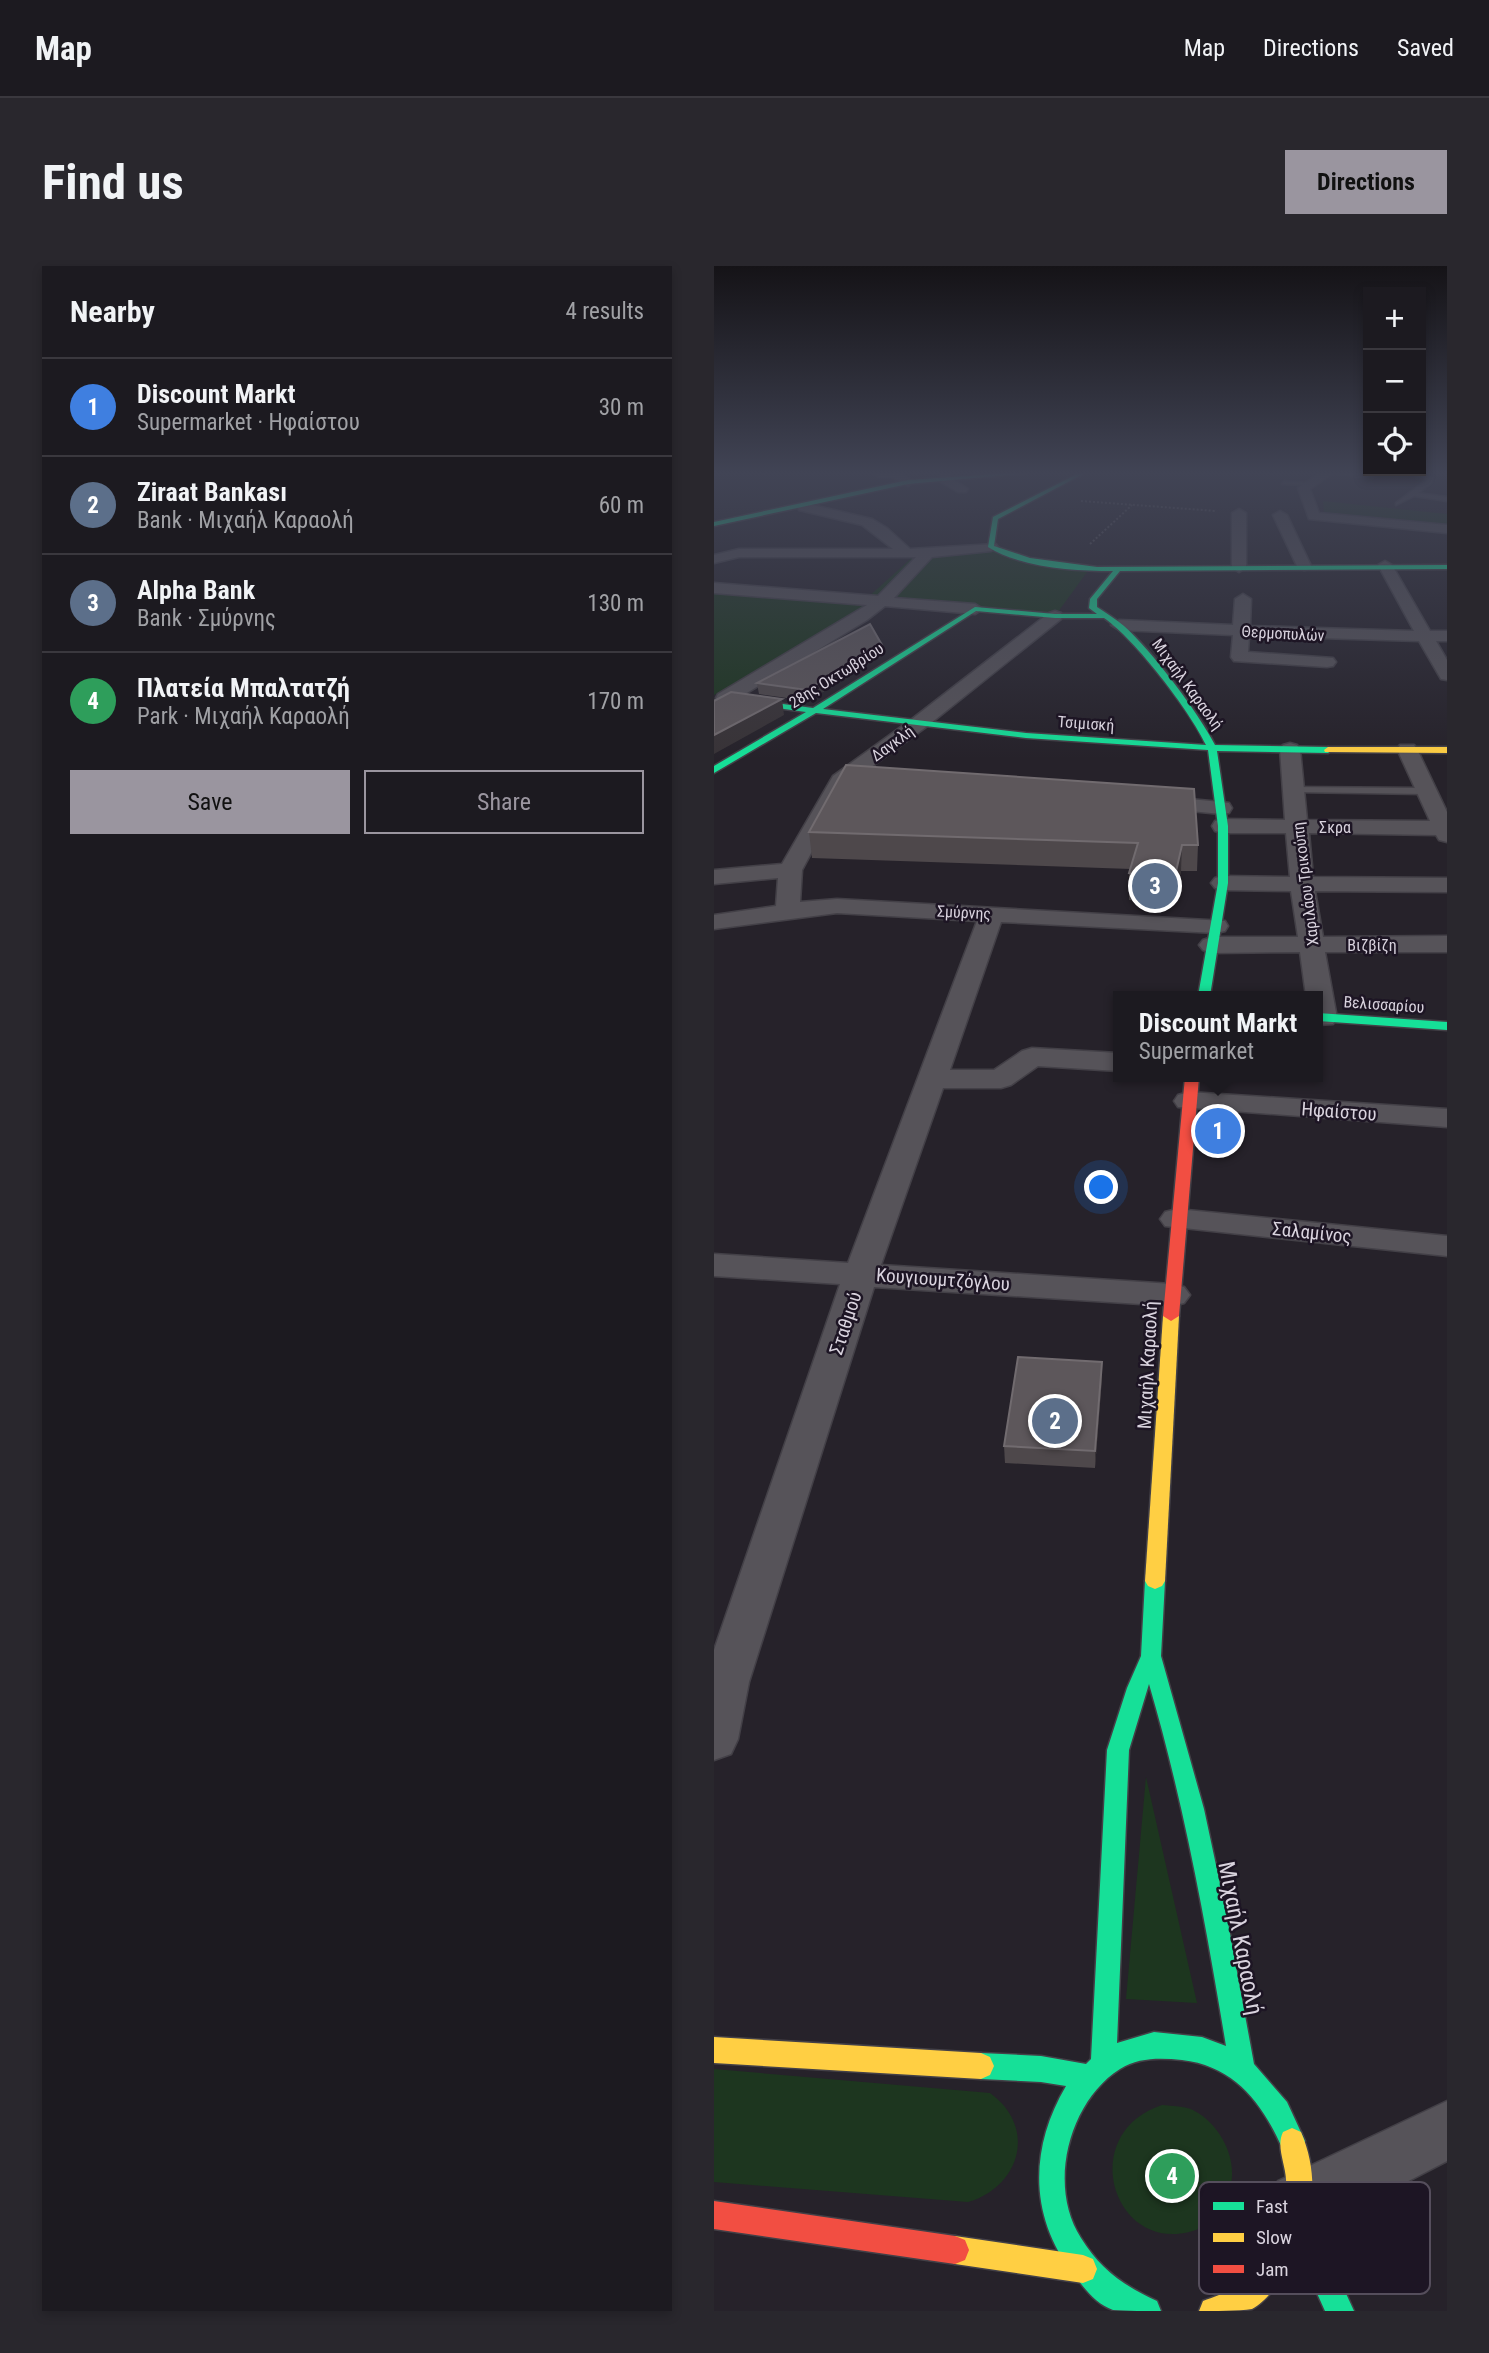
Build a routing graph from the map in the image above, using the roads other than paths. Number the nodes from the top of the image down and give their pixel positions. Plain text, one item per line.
1 (913, 568) edge
2 (1108, 568) edge
3 (1187, 568) edge
4 (1387, 568) edge
5 (1118, 569) junction
6 (714, 588) edge
7 (740, 588) junction
8 (1243, 599) dead end
9 (883, 600) junction
10 (714, 601) edge
11 (975, 609) junction
12 (1055, 616) junction
13 (1104, 616) junction
14 (1119, 625) junction
15 (1240, 631) junction
16 (1423, 636) junction
17 (1447, 636) edge
18 (1327, 662) dead end
19 (1447, 675) edge
20 (719, 701) edge
21 (814, 711) junction
22 (919, 723) junction
23 (1212, 749) junction
24 (1290, 749) junction
25 (1407, 749) junction
26 (1447, 750) edge
27 (714, 769) edge
28 (840, 780) junction
29 (867, 781) edge
30 (1294, 789) junction
31 (1424, 790) junction
32 (1128, 799) edge
33 (1222, 817) junction
34 (1298, 827) junction
35 (1446, 830) edge
36 (790, 870) junction
37 (714, 877) edge
38 (1223, 883) junction
39 (1302, 884) junction
40 (1447, 885) edge
41 (788, 910) junction
42 (992, 914) junction
43 (714, 922) edge
44 (1214, 935) junction
45 (1447, 944) edge
46 (1312, 945) junction
47 (1205, 991) edge
48 (1318, 991) edge
49 (1323, 1017) edge
50 (1447, 1026) edge
51 (1113, 1062) edge
52 (930, 1079) junction
53 (1190, 1089) edge
54 (1447, 1118) edge
55 (1177, 1219) junction
56 (1447, 1245) edge
57 (714, 1265) edge
58 (861, 1274) junction
59 (1171, 1295) junction
60 (1151, 1656) junction
61 (720, 1682) edge
62 (714, 1739) edge
63 (714, 2050) edge
64 (1104, 2062) junction
65 (1242, 2068) junction
66 (1086, 2077) junction
67 (1447, 2130) edge
68 (1298, 2182) edge
69 (1345, 2182) edge
70 (714, 2215) edge
71 (1083, 2269) junction
72 (1249, 2294) edge
73 (1333, 2294) edge
74 (1147, 2311) edge
75 (1213, 2311) edge
76 (1340, 2311) edge

1 - 9 street
2 - 5 main road
3 - 5 main road
4 - 16 street
5 - 13 main road
6 - 7 street
7 - 9 street
7 - 10 street
8 - 15 street
9 - 11 street
9 - 20 street
11 - 12 main road
11 - 21 main road, 28ης Οκτωβρίου
12 - 13 main road
12 - 22 street, Δαγκλή
13 - 14 main road, Μιχαήλ Καραολή
14 - 15 street, Θερμοπυλών
14 - 23 main road, Μιχαήλ Καραολή
15 - 16 street, Θερμοπυλών
15 - 18 street
16 - 17 street, Θερμοπυλών
16 - 19 street
20 - 21 main road, Τσιμισκή
21 - 22 main road, Τσιμισκή
21 - 27 main road, 28ης Οκτωβρίου
22 - 23 main road, Τσιμισκή
22 - 28 street, Δαγκλή
23 - 24 main road, Τσιμισκή
23 - 33 main road, Μιχαήλ Καραολή
24 - 25 main road, Τσιμισκή
24 - 30 street, Χαριλάου Τρικούπη
25 - 26 main road, Τσιμισκή
25 - 31 street
28 - 29 street
28 - 36 street, Δαγκλή
30 - 31 lane
30 - 34 street, Χαριλάου Τρικούπη
31 - 35 street
32 - 33 street, Σκρα
33 - 34 street, Σκρα
33 - 38 main road, Μιχαήλ Καραολή
34 - 35 street, Σκρα
34 - 39 street, Χαριλάου Τρικούπη
36 - 37 street
36 - 41 street, Δαγκλή
38 - 39 street
38 - 44 main road, Μιχαήλ Καραολή
39 - 40 street
39 - 46 street, Χαριλάου Τρικούπη
41 - 42 street, Σμύρνης
41 - 43 street, Σμύρνης
42 - 44 street, Σμύρνης
42 - 52 street, Σταθμού
44 - 46 street, Βιζβίζη
44 - 47 main road, Μιχαήλ Καραολή
45 - 46 street, Βιζβίζη
46 - 48 street, Χαριλάου Τρικούπη
49 - 50 main road, Βελισσαρίου
51 - 52 street
52 - 58 street, Σταθμού
53 - 54 street, Ηφαίστου
53 - 55 main road, Μιχαήλ Καραολή
55 - 56 street, Σαλαμίνος
55 - 59 main road, Μιχαήλ Καραολή
57 - 58 street, Κουγιουμτζόγλου
58 - 59 street, Κουγιουμτζόγλου
58 - 61 street, Σταθμού
59 - 60 main road, Μιχαήλ Καραολή
60 - 64 main road, Μιχαήλ Καραολή
60 - 65 main road, Μιχαήλ Καραολή
61 - 62 street, Σταθμού
63 - 66 main road
64 - 65 main road
64 - 66 main road
65 - 68 main road
66 - 71 main road
67 - 69 street
70 - 71 main road
71 - 74 main road
72 - 75 main road
73 - 76 main road

